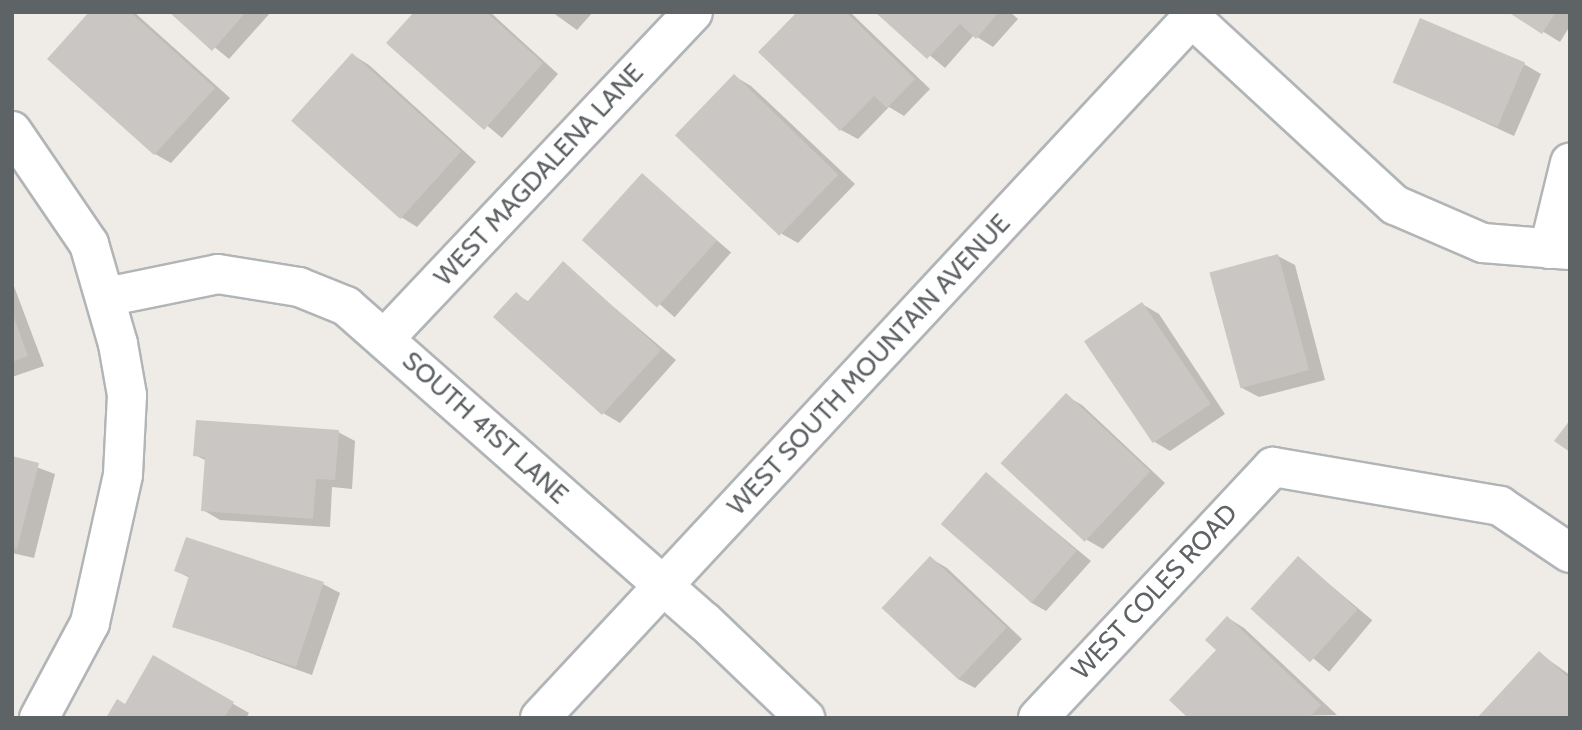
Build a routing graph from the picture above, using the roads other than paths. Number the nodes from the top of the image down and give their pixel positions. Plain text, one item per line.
1 (693, 12) edge
2 (1192, 14) edge
3 (12, 131) edge
4 (1570, 163) edge
5 (1560, 250) edge
6 (106, 297) junction
7 (385, 338) junction
8 (1570, 553) edge
9 (664, 586) junction
10 (39, 718) edge
11 (540, 718) edge
12 (805, 718) edge
13 (1038, 718) edge

1 - 7 street, WEST MAGDALENA LANE
2 - 5 street
2 - 9 street, WEST SOUTH MOUNTAIN AVENUE
3 - 6 street
4 - 5 street
6 - 7 street, SOUTH 41ST LANE
6 - 10 street
7 - 9 street, SOUTH 41ST LANE
8 - 13 street, WEST COLES ROAD
9 - 11 street, WEST SOUTH MOUNTAIN AVENUE
9 - 12 street, SOUTH 41ST LANE

